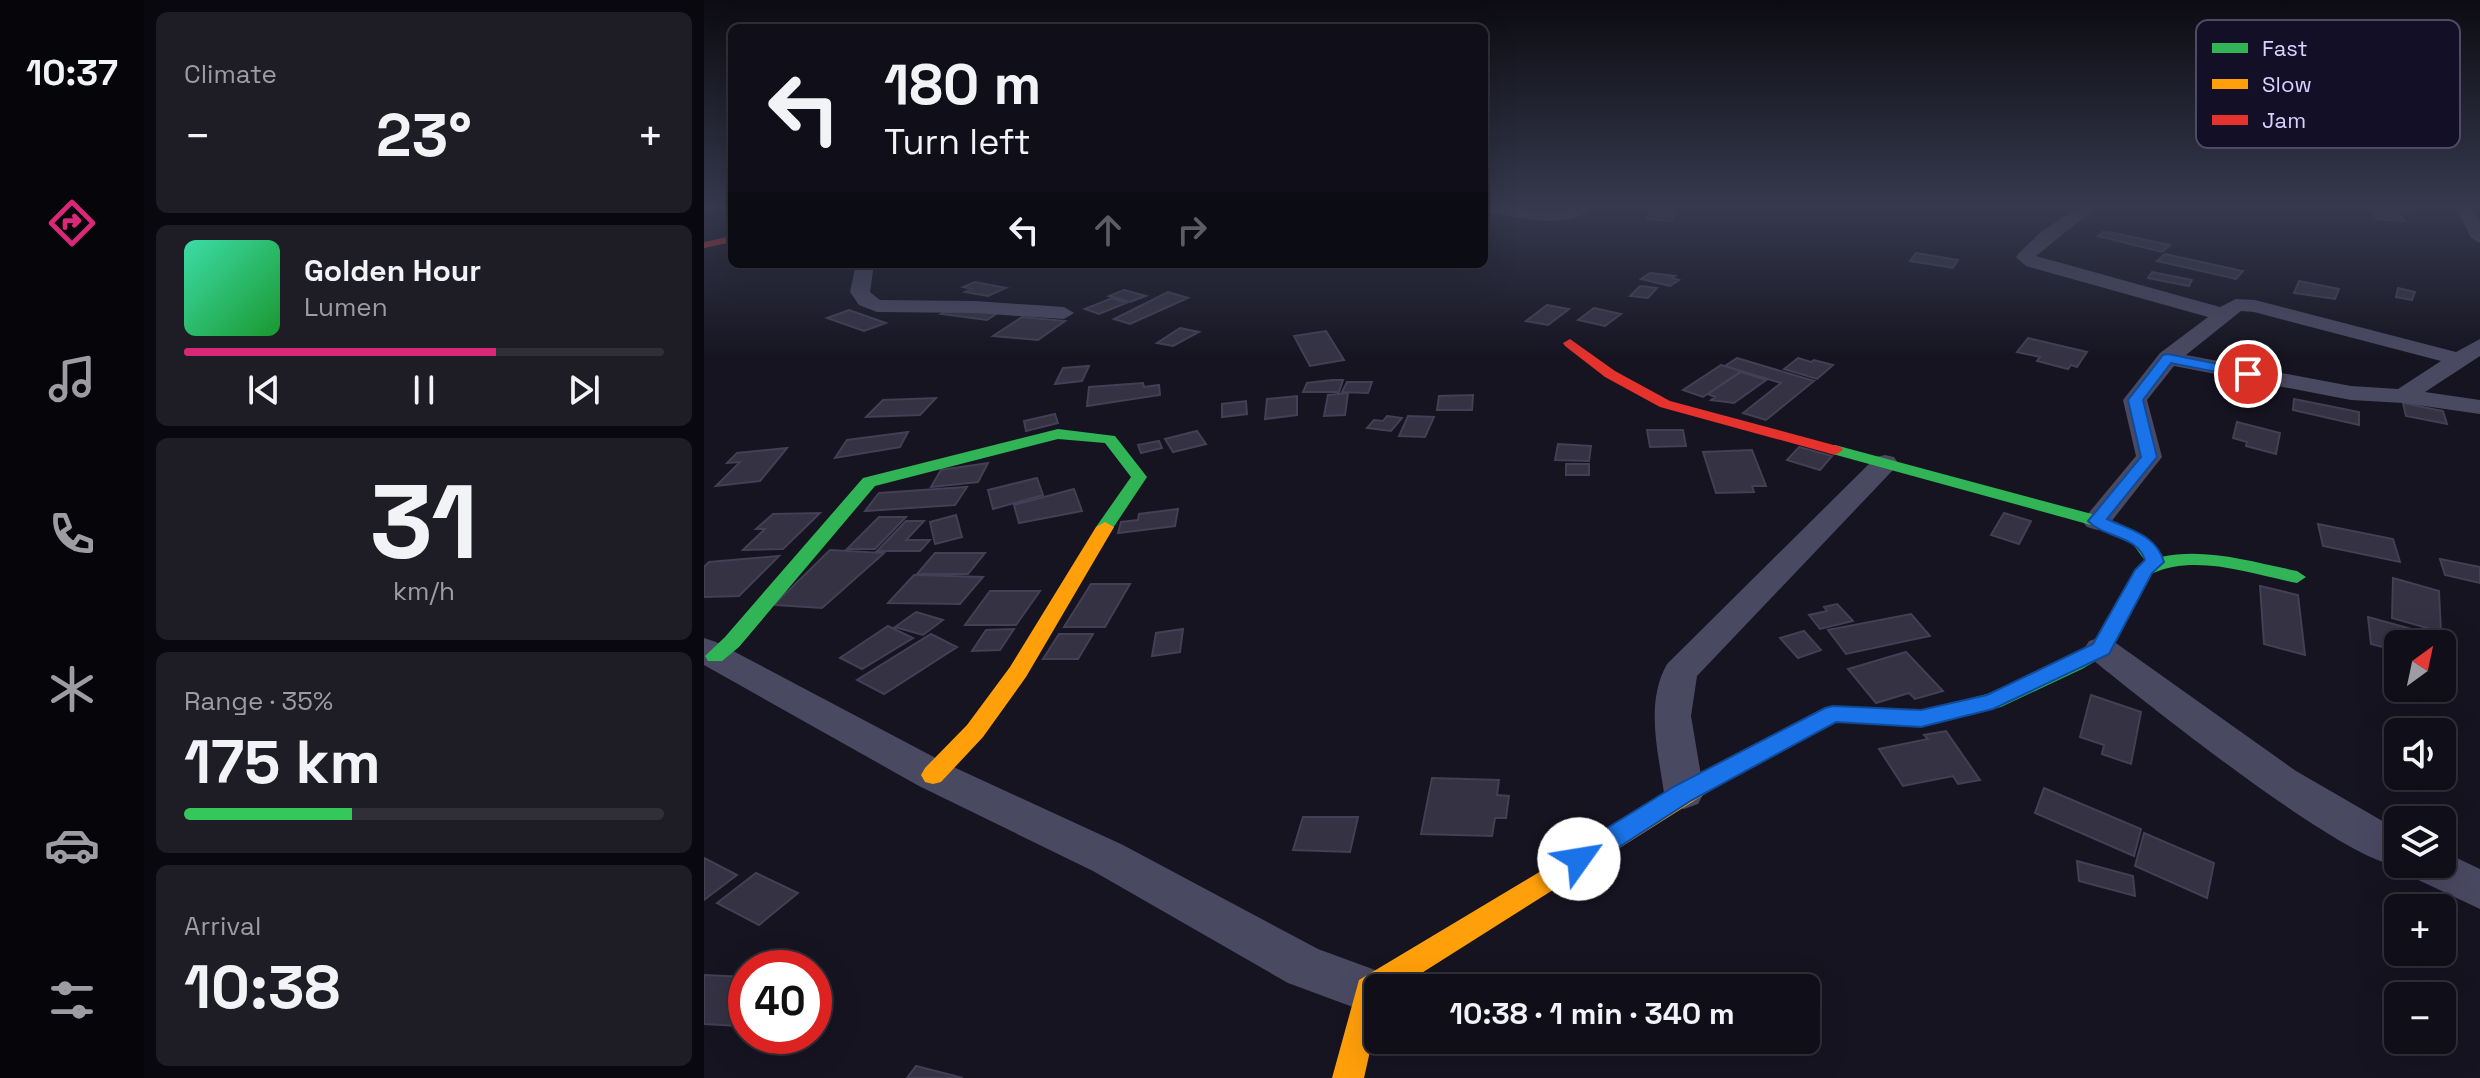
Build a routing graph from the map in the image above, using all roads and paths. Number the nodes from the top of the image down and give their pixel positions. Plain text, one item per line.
1 (2026, 256) edge
2 (864, 268) edge
3 (1064, 313) dead end
4 (2224, 315) junction
5 (1570, 343) dead end
6 (2480, 346) edge
7 (2168, 358) junction
8 (2458, 359) junction
9 (2403, 396) junction
10 (2480, 407) edge
11 (1885, 463) junction
12 (2097, 521) junction
13 (2155, 562) junction
14 (2297, 577) dead end
15 (2101, 649) junction
16 (710, 653) edge
17 (933, 775) junction
18 (1684, 793) junction
19 (2384, 843) edge
20 (2456, 878) edge
21 (2480, 890) edge
22 (1395, 974) edge
23 (1364, 988) edge
24 (1364, 1011) edge
25 (1348, 1078) edge

1 - 4 street
2 - 3 street
4 - 7 street
4 - 8 street
5 - 11 street
6 - 8 street
7 - 9 street
7 - 12 street
8 - 9 street
9 - 10 street
11 - 12 street
11 - 18 street
12 - 13 street
13 - 14 street
13 - 15 street
15 - 18 street
15 - 19 street
16 - 17 street
16 - 17 street
17 - 23 street
18 - 22 street
20 - 21 street
24 - 25 street

